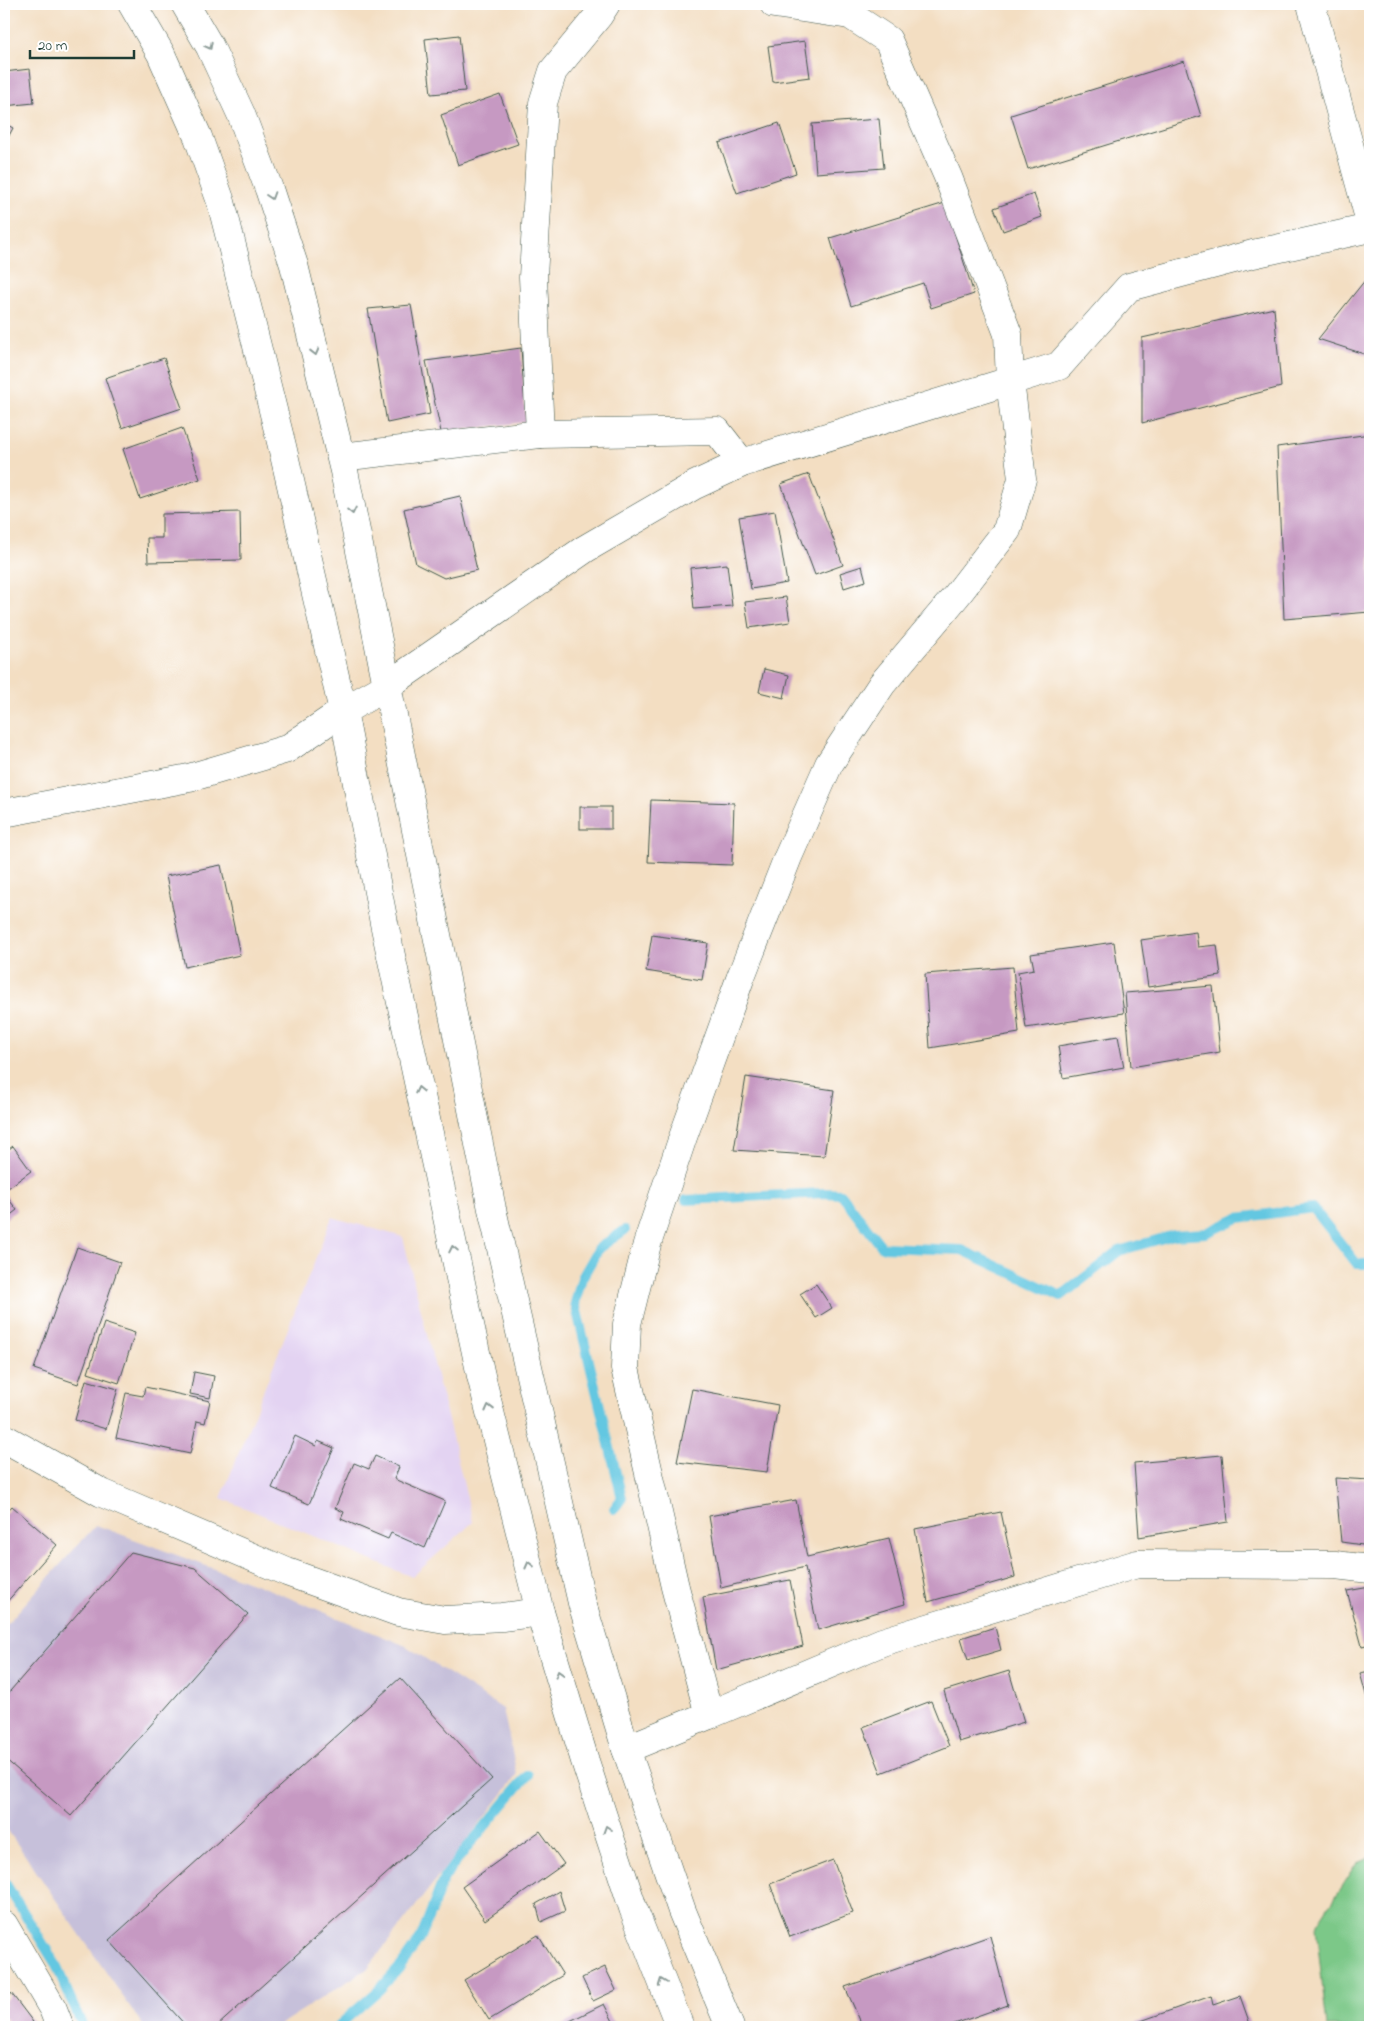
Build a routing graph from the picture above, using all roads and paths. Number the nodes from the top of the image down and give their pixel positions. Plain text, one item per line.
1 (132, 4) edge
2 (185, 4) edge
3 (606, 4) edge
4 (774, 4) edge
5 (1312, 4) edge
6 (1370, 222) edge
7 (1370, 228) edge
8 (1010, 381) junction
9 (540, 434) junction
10 (340, 457) junction
11 (742, 463) junction
12 (387, 686) junction
13 (343, 711) junction
14 (4, 813) edge
15 (4, 1438) edge
16 (1370, 1569) edge
17 (540, 1612) junction
18 (709, 1715) junction
19 (626, 1749) junction
20 (4, 1925) edge
21 (60, 2027) edge
22 (680, 2027) edge
23 (730, 2027) edge

1 - 13 street
2 -> 10 street
3 - 9 street
4 - 8 street
5 - 6 street
7 - 8 street
8 - 11 street
8 - 18 street
9 - 10 street
9 - 11 street
10 -> 12 street
11 - 12 street
12 - 13 street
12 - 19 street
13 - 14 street
17 -> 13 street
15 - 17 street
16 - 18 street
22 -> 17 street
18 - 19 street
19 - 23 street
20 - 21 street

